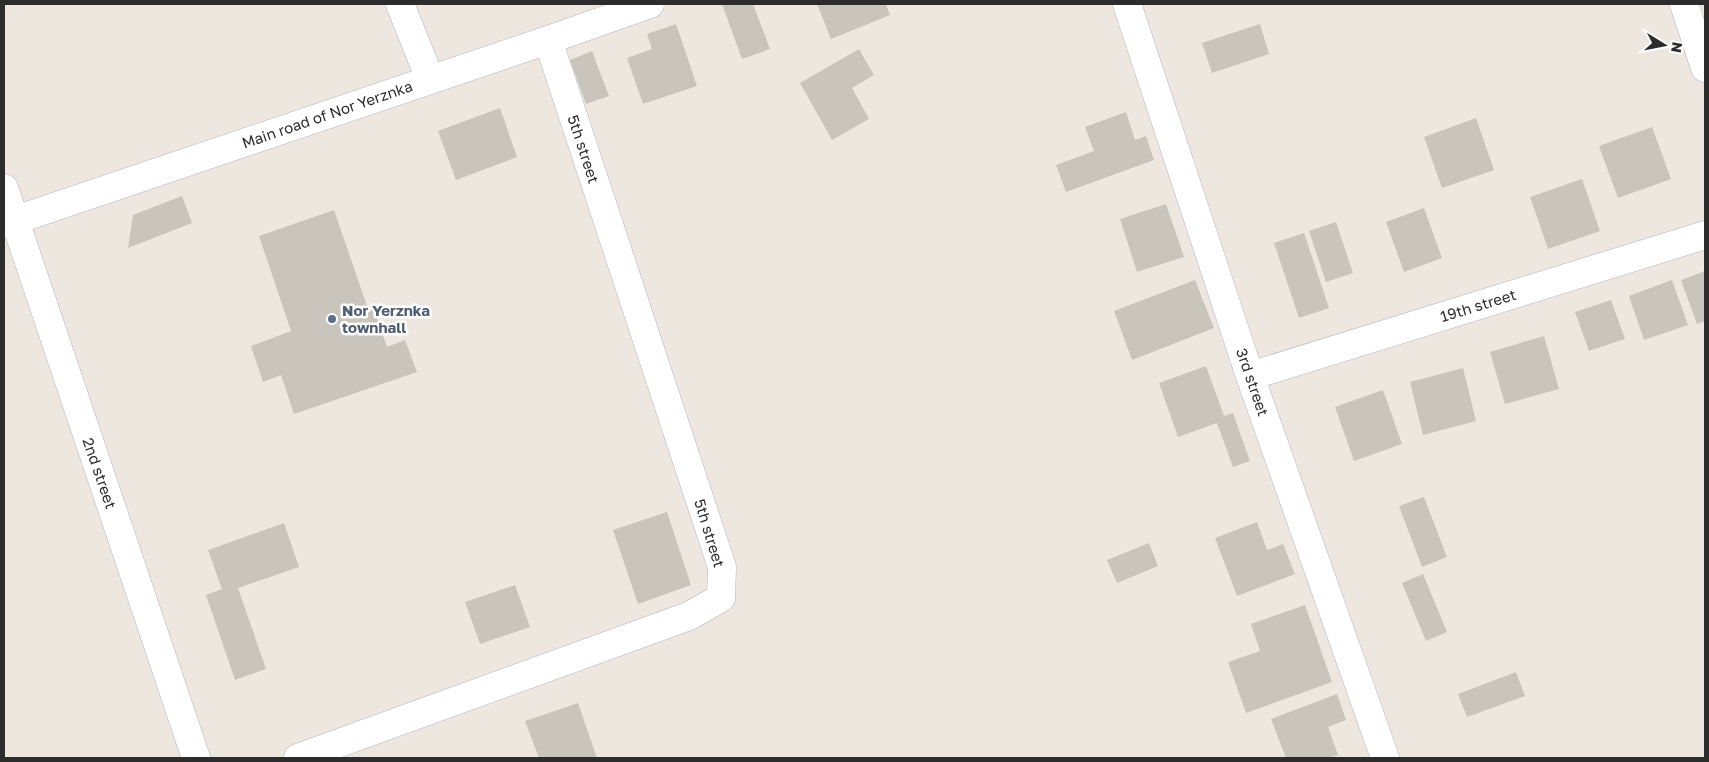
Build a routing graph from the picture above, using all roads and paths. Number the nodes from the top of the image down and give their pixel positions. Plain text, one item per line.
1 (400, 4) edge
2 (650, 4) edge
3 (1127, 4) edge
4 (1684, 4) edge
5 (548, 40) junction
6 (1705, 68) edge
7 (430, 79) junction
8 (4, 188) edge
9 (9, 222) edge
10 (1705, 235) edge
11 (1250, 376) junction
12 (196, 758) edge
13 (298, 758) edge
14 (1385, 758) edge

1 - 7 street
2 - 5 street, Main road of Nor Yerznka
3 - 11 street, 3rd street
4 - 6 street
5 - 7 street, Main road of Nor Yerznka
5 - 13 street, 5th street
7 - 9 street, Main road of Nor Yerznka
8 - 9 street, 2nd street
9 - 12 street, 2nd street
10 - 11 street, 19th street
11 - 14 street, 3rd street

